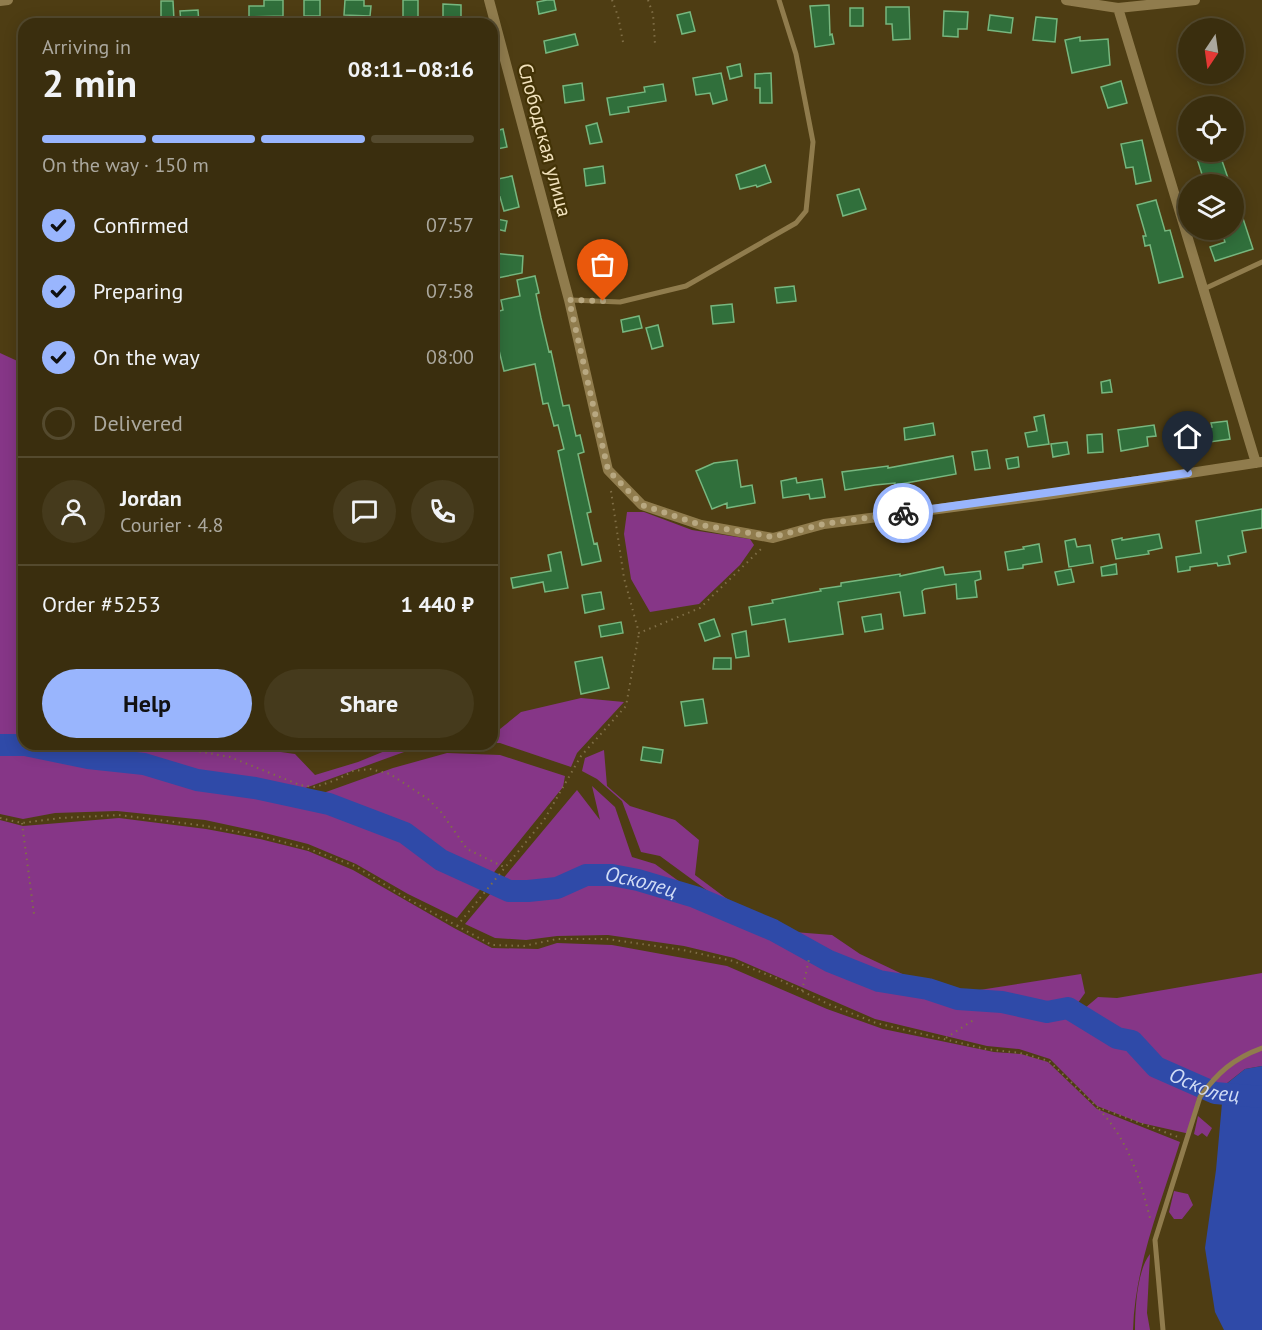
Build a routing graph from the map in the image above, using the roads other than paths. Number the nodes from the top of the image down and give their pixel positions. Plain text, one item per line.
1 (8, 0) edge
2 (489, 0) edge
3 (779, 0) edge
4 (1066, 0) edge
5 (1195, 0) edge
6 (0, 1) edge
7 (1118, 8) junction
8 (494, 18) edge
9 (498, 34) edge
10 (1262, 262) edge
11 (1204, 289) junction
12 (569, 300) junction
13 (1259, 462) edge
14 (1262, 1047) edge
15 (1163, 1330) edge

1 - 6 street
2 - 8 street, Слободская улица
3 - 12 lane
4 - 7 street
5 - 7 street
7 - 11 street
9 - 12 street, Слободская улица
10 - 11 lane
11 - 13 street
12 - 13 street, Слободская улица
14 - 15 lane

